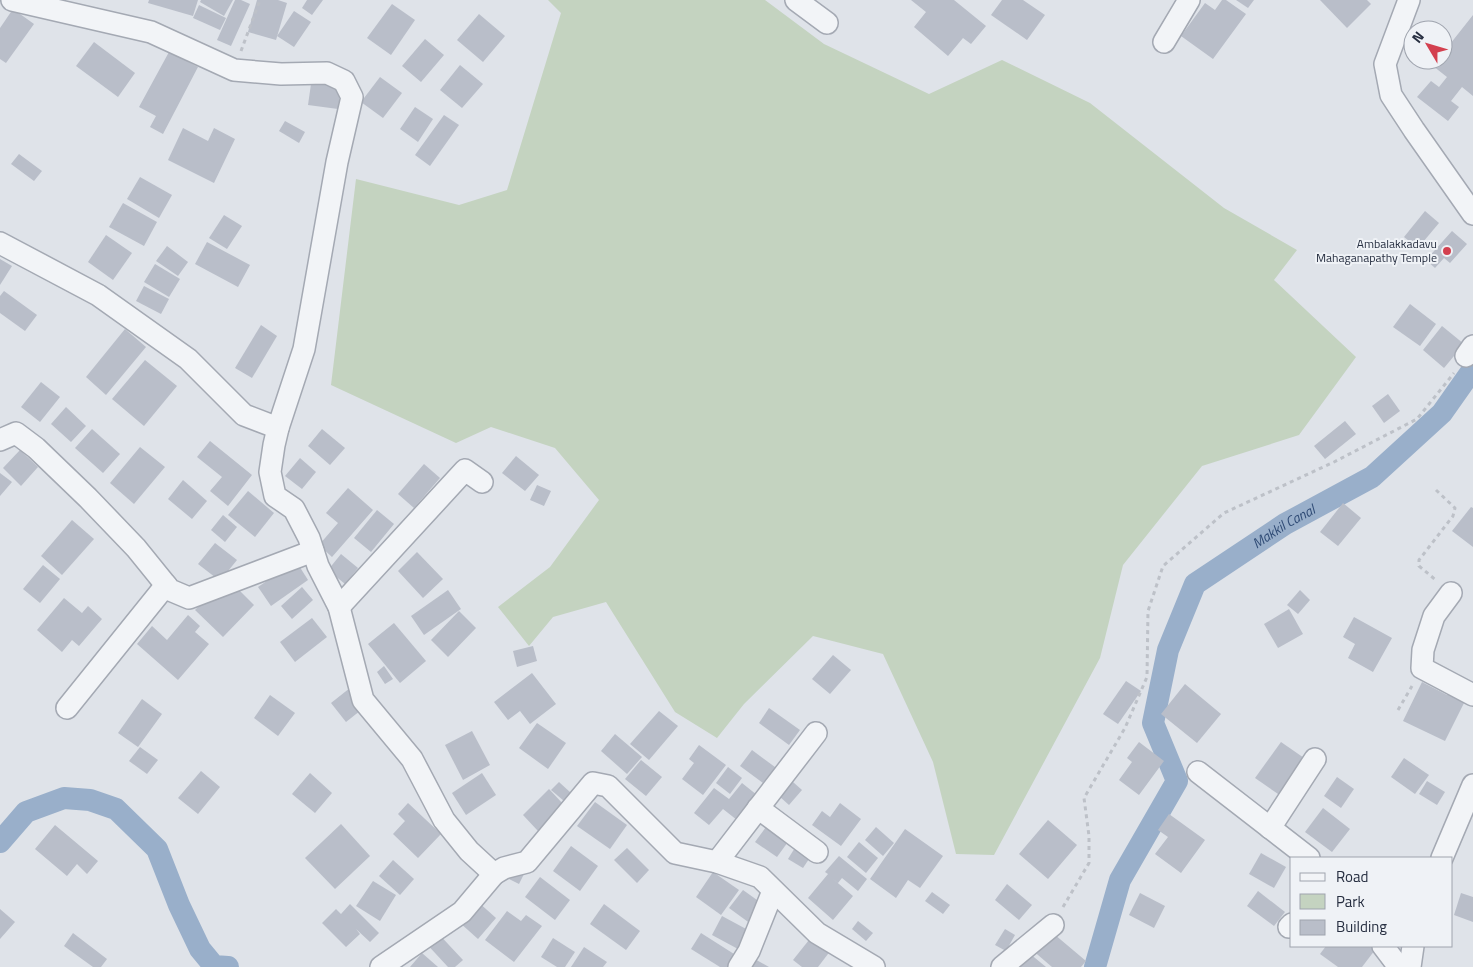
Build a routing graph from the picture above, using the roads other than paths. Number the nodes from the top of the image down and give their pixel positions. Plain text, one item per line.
1 (12, 0) edge
2 (796, 0) edge
3 (1189, 0) edge
4 (1409, 0) edge
5 (827, 23) dead end
6 (1164, 42) dead end
7 (1473, 214) edge
8 (0, 243) edge
9 (278, 428) junction
10 (0, 440) edge
11 (482, 482) dead end
12 (313, 551) junction
13 (166, 585) junction
14 (1451, 593) road end
15 (339, 607) junction
16 (1473, 696) edge
17 (67, 708) dead end
18 (816, 733) dead end
19 (1315, 760) dead end
20 (1198, 772) dead end
21 (1473, 785) edge
22 (758, 808) junction
23 (1270, 828) junction
24 (817, 852) dead end
25 (1308, 857) edge
26 (1442, 857) edge
27 (717, 862) junction
28 (494, 874) junction
29 (774, 891) junction
30 (1053, 925) road end
31 (1384, 947) edge
32 (1413, 947) edge
33 (381, 967) edge
34 (739, 967) edge
35 (874, 967) edge
36 (1002, 967) edge
37 (1399, 967) edge
38 (1410, 967) edge

1 - 9 street
2 - 5 street
3 - 6 street
4 - 7 street
8 - 9 street
9 - 12 street
10 - 13 street
11 - 15 street
12 - 13 street
12 - 15 street
13 - 17 street
14 - 16 street
15 - 28 street
18 - 22 street
19 - 23 street
20 - 23 street
21 - 26 street
22 - 24 street
22 - 27 street
23 - 25 street
27 - 28 street
27 - 29 street
28 - 33 street
29 - 34 street
29 - 35 street
30 - 36 street
31 - 37 street
32 - 38 street

